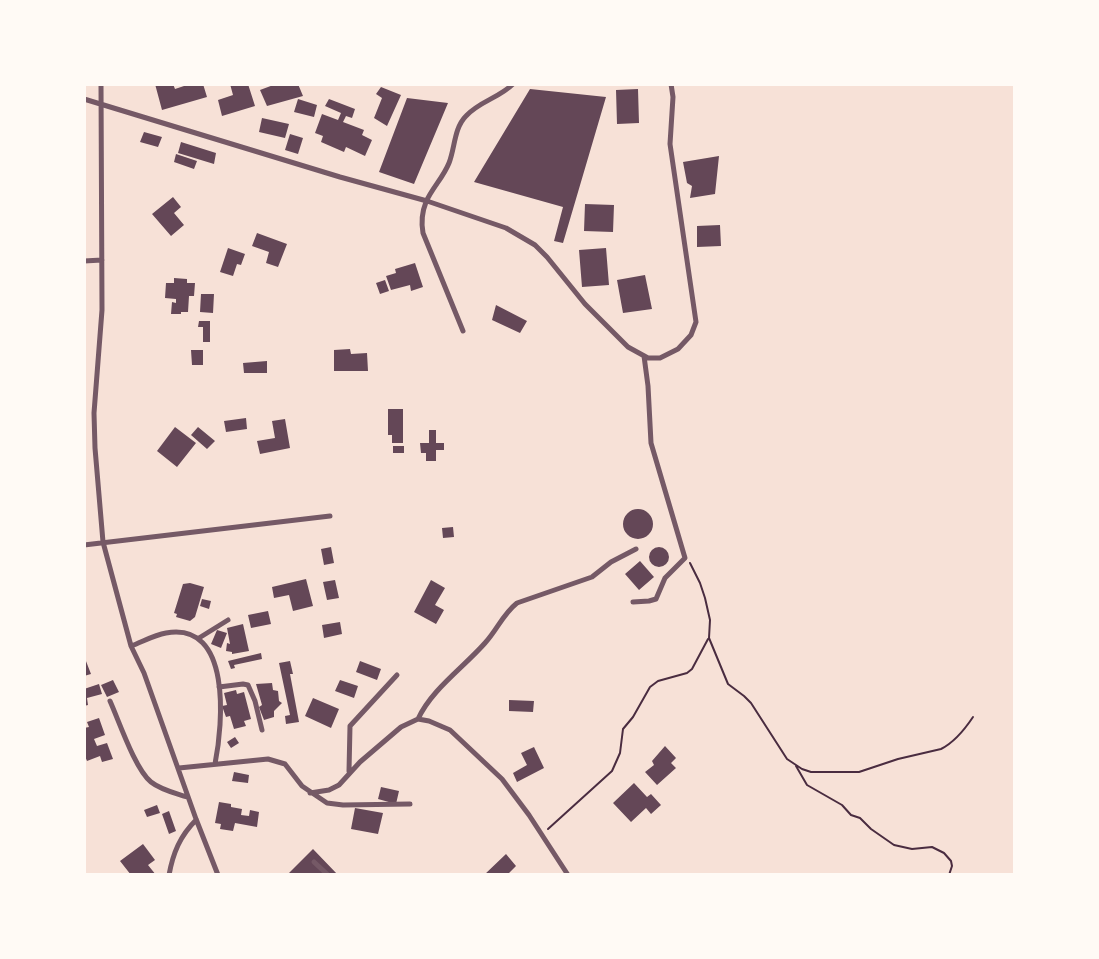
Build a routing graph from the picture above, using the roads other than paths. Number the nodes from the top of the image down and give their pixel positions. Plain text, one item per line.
1 (101, 84) edge
2 (513, 84) edge
3 (671, 84) edge
4 (84, 99) edge
5 (100, 104) junction
6 (427, 201) junction
7 (102, 260) junction
8 (84, 261) edge
9 (463, 331) dead end
10 (644, 356) junction
11 (330, 516) dead end
12 (103, 542) junction
13 (84, 545) edge
14 (636, 549) dead end
15 (633, 602) dead end
16 (228, 620) dead end
17 (199, 638) junction
18 (131, 646) junction
19 (397, 675) dead end
20 (219, 687) junction
21 (110, 701) dead end
22 (418, 719) junction
23 (262, 730) dead end
24 (215, 764) junction
25 (179, 768) junction
26 (349, 772) junction
27 (310, 793) junction
28 (188, 797) junction
29 (410, 804) dead end
30 (196, 819) junction
31 (314, 862) dead end
32 (169, 875) edge
33 (218, 875) edge
34 (328, 875) edge
35 (568, 875) edge

1 - 5 street
2 - 6 street
3 - 10 street
4 - 5 street
5 - 6 street
5 - 7 street
6 - 9 street
6 - 10 street
7 - 8 street
7 - 12 street
10 - 15 street
11 - 12 street
12 - 13 street
12 - 18 street
14 - 22 street
16 - 17 street
17 - 18 street
17 - 20 street
18 - 25 street
19 - 26 street
20 - 23 street
20 - 24 street
21 - 28 street
22 - 26 street
22 - 35 street
24 - 25 street
24 - 27 street
25 - 28 street
26 - 27 street
27 - 29 street
28 - 30 street
30 - 32 street
30 - 33 street
31 - 34 street

